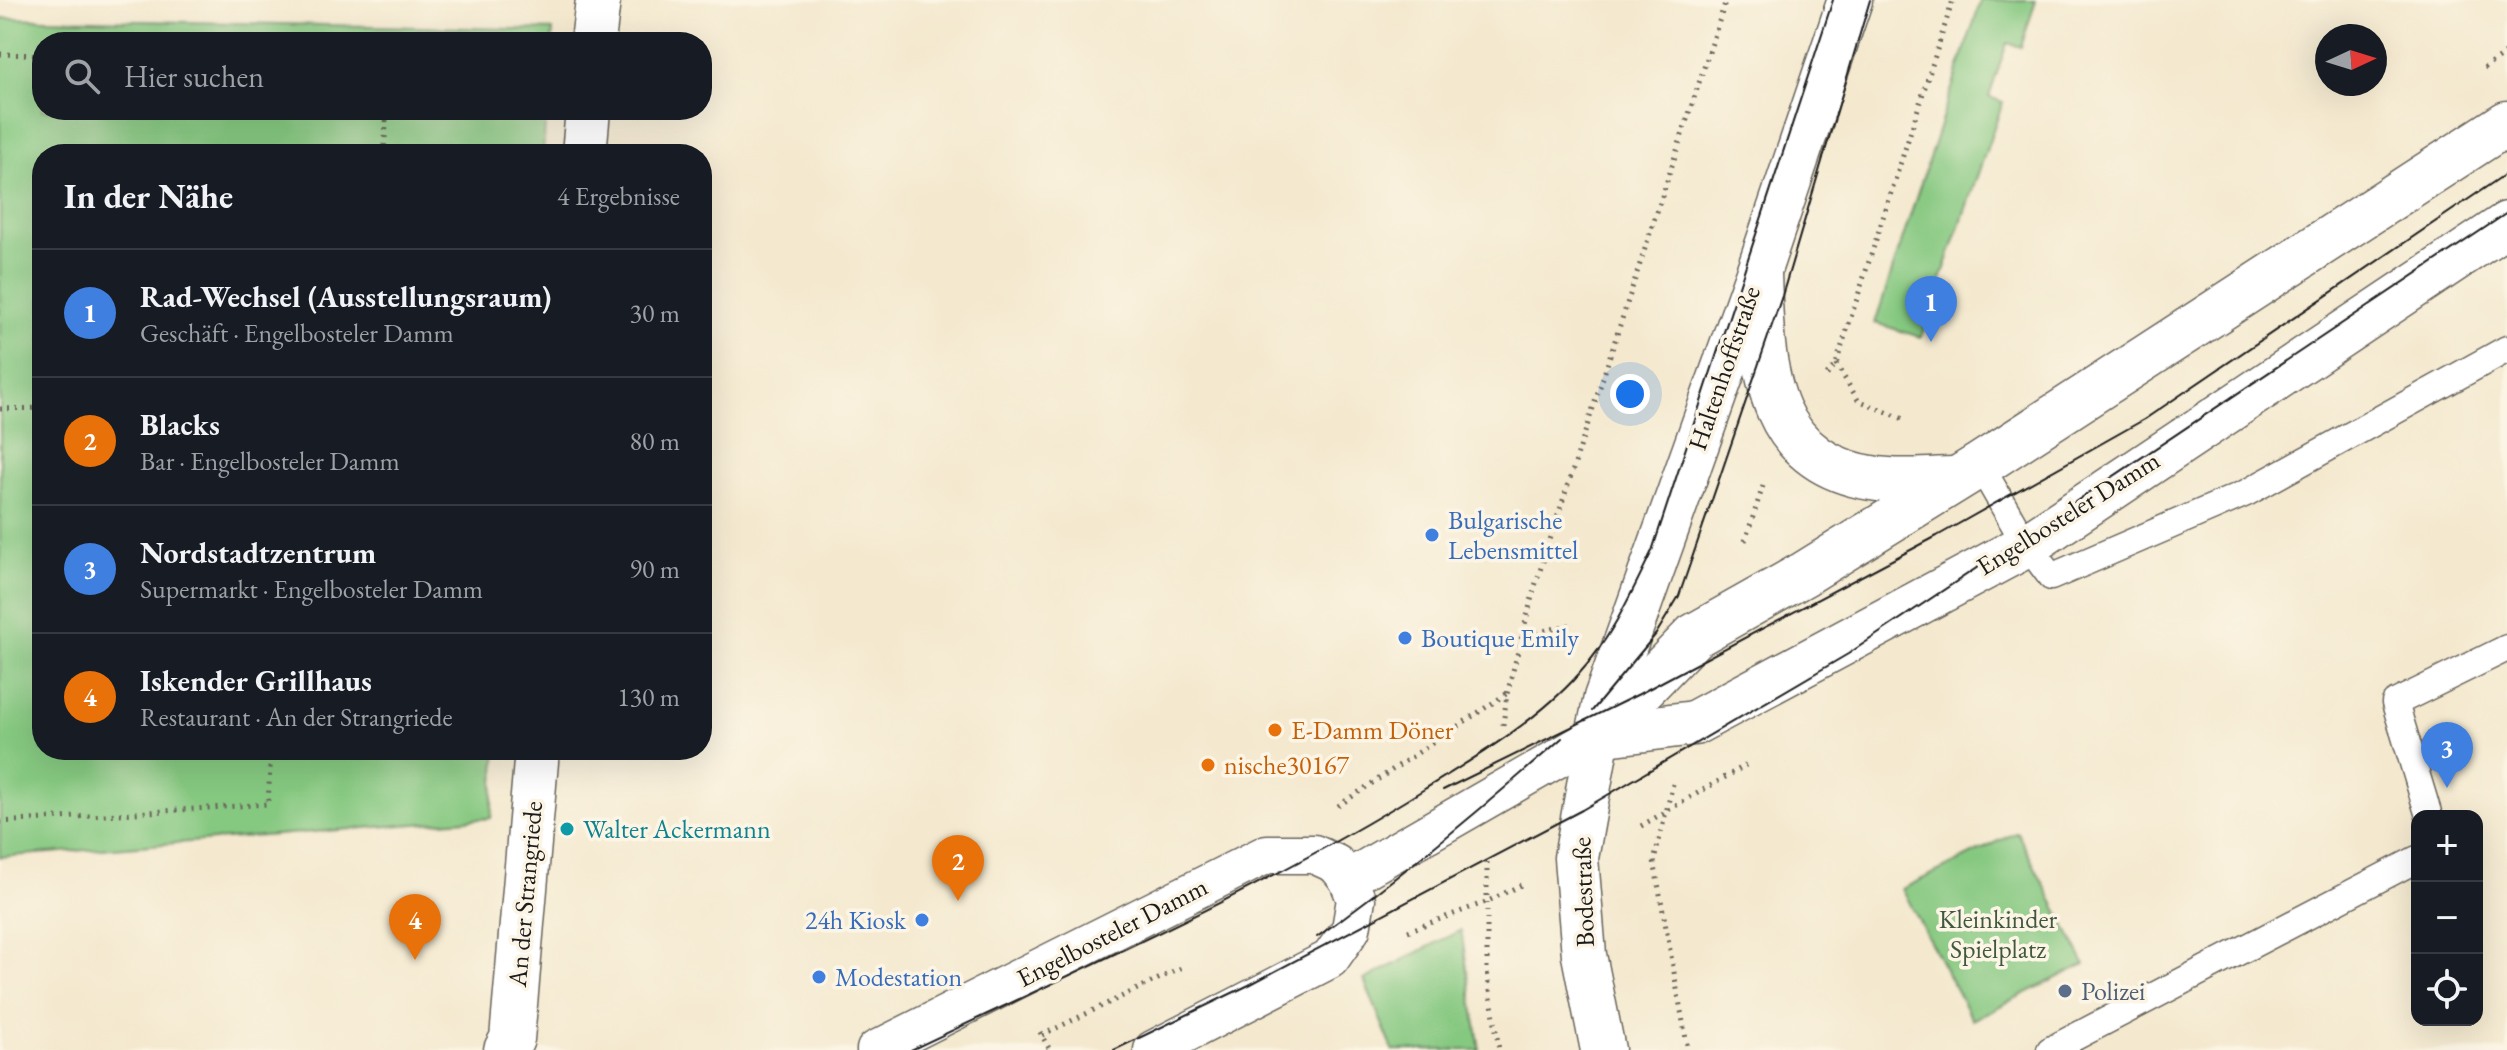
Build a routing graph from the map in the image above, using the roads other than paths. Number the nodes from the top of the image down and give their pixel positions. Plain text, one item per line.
1 (598, 0) edge
2 (1850, 0) edge
3 (594, 32) edge
4 (587, 120) edge
5 (2507, 123) edge
6 (585, 144) edge
7 (2507, 224) edge
8 (1759, 270) junction
9 (2507, 349) edge
10 (1968, 472) junction
11 (2027, 545) junction
12 (2507, 648) edge
13 (1598, 735) junction
14 (536, 760) edge
15 (2427, 810) edge
16 (2411, 862) edge
17 (1348, 879) junction
18 (509, 1044) edge
19 (876, 1050) edge
20 (1153, 1050) edge
21 (1603, 1050) edge
22 (2050, 1050) edge

1 - 3 main road
2 - 8 main road, Haltenhoffstraße
4 - 6 main road
5 - 10 main road, Engelbosteler Damm
7 - 11 main road, Engelbosteler Damm
8 - 10 main road
8 - 13 main road, Haltenhoffstraße
9 - 11 lane
10 - 11 lane
10 - 13 main road, Engelbosteler Damm
11 - 13 main road, Engelbosteler Damm
12 - 15 lane
13 - 17 street, Engelbosteler Damm
13 - 21 main road, Bodestraße
14 - 18 main road, An der Strangriede
16 - 22 lane
17 - 19 street, Engelbosteler Damm
17 - 20 street

